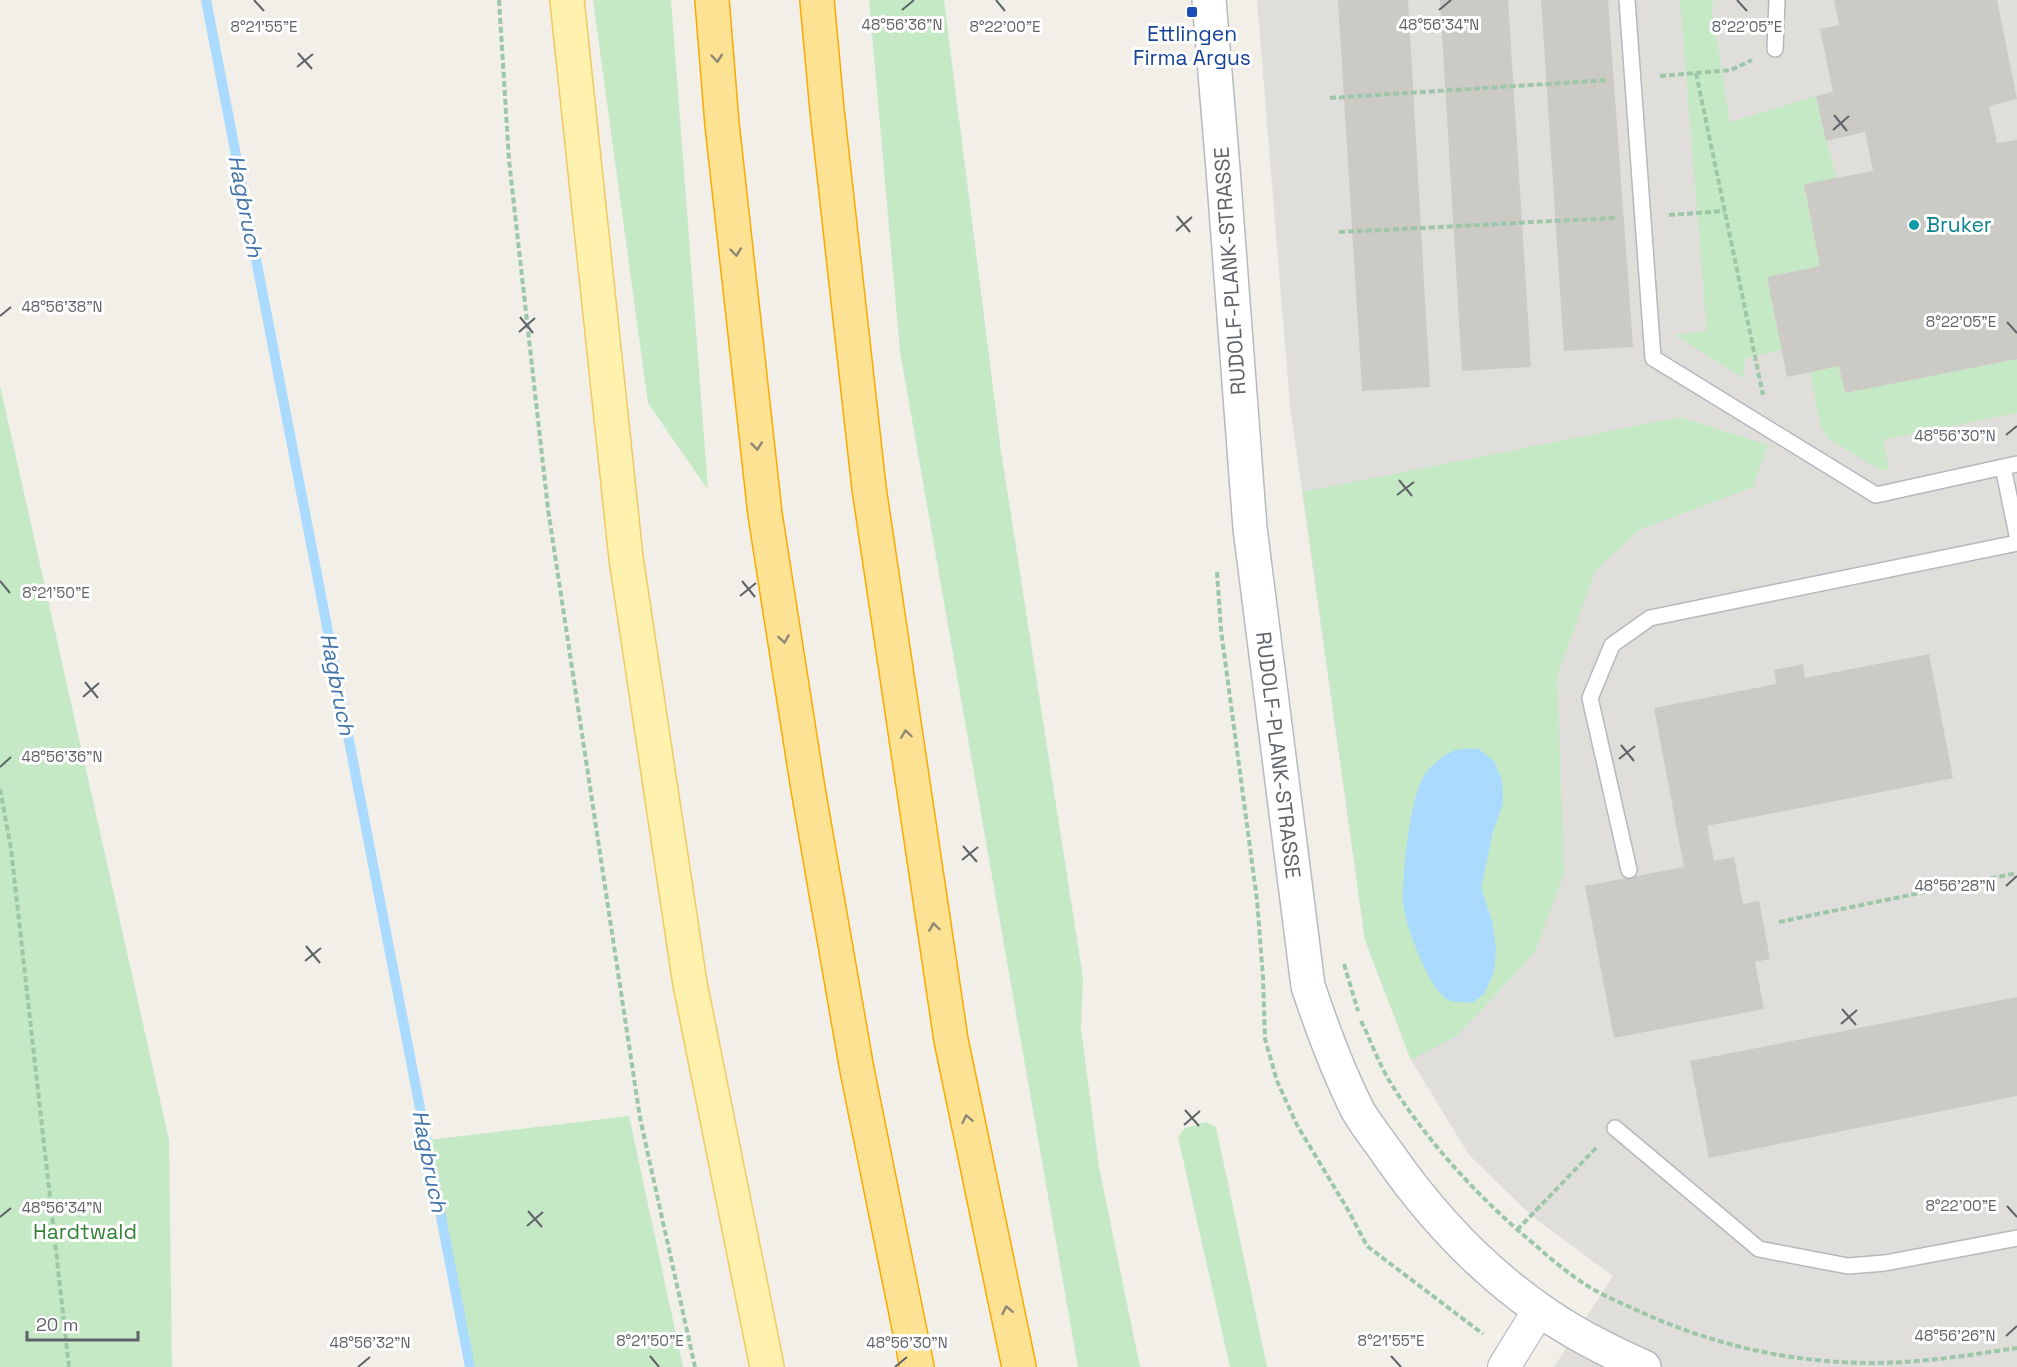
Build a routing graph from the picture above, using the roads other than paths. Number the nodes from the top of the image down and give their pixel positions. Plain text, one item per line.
1 (567, 0) edge
2 (712, 0) edge
3 (817, 0) edge
4 (1209, 0) edge
5 (1627, 0) edge
6 (1777, 0) edge
7 (1775, 49) road end
8 (2010, 466) edge
9 (2017, 535) edge
10 (2017, 543) edge
11 (1629, 870) dead end
12 (1615, 1128) road end
13 (2017, 1238) edge
14 (1539, 1310) junction
15 (767, 1367) edge
16 (917, 1367) edge
17 (1019, 1367) edge
18 (1504, 1367) edge
19 (1644, 1367) edge

1 - 15 main road
2 -> 16 highway
17 -> 3 highway
4 - 14 main road, RUDOLF-PLANK-STRASSE
5 - 8 lane
6 - 7 lane
8 - 9 lane
10 - 11 lane
12 - 13 lane
14 - 18 street
14 - 19 main road, RUDOLF-PLANK-STRASSE

